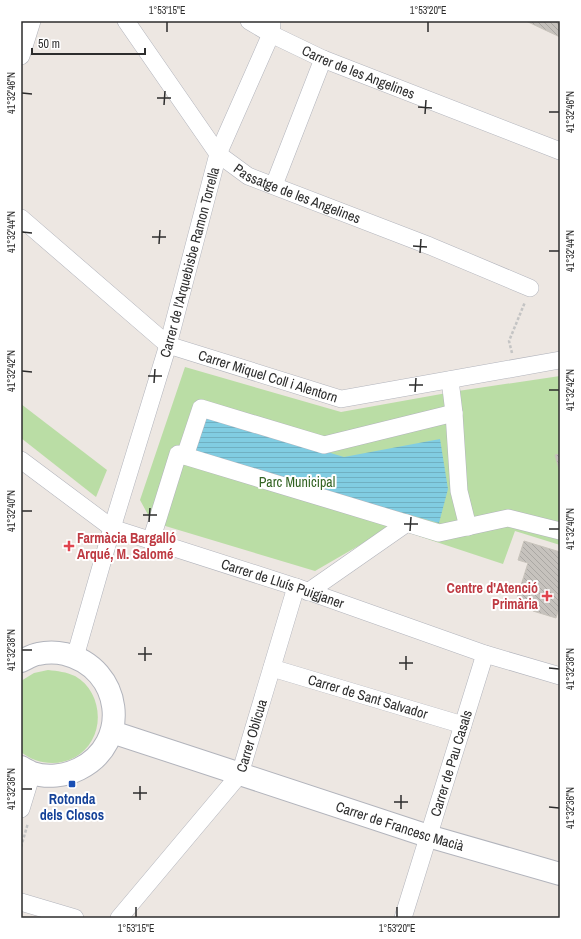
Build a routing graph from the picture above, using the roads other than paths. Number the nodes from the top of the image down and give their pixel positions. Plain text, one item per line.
1 (32, 21) edge
2 (126, 21) edge
3 (249, 21) edge
4 (271, 28) edge
5 (21, 56) edge
6 (323, 59) junction
7 (560, 151) edge
8 (218, 154) junction
9 (274, 185) junction
10 (21, 218) edge
11 (530, 288) dead end
12 (168, 345) junction
13 (560, 360) edge
14 (450, 380) junction
15 (454, 413) junction
16 (185, 456) junction
17 (21, 460) edge
18 (407, 523) junction
19 (468, 527) junction
20 (112, 528) junction
21 (560, 531) edge
22 (151, 541) junction
23 (302, 590) junction
24 (485, 654) junction
25 (75, 657) junction
26 (21, 661) edge
27 (272, 668) junction
28 (560, 676) edge
29 (463, 726) junction
30 (112, 732) junction
31 (26, 770) edge
32 (240, 774) junction
33 (21, 809) edge
34 (428, 836) junction
35 (560, 874) edge
36 (21, 902) edge
37 (75, 918) edge
38 (120, 918) edge
39 (402, 918) edge

1 - 5 street
2 - 8 street, Passatge de les Angelines
3 - 4 street, Carrer de les Angelines
4 - 6 street, Carrer de les Angelines
4 - 8 street, Carrer de l'Arquebisbe Ramon Torrella
6 - 7 street, Carrer de les Angelines
6 - 9 street
8 - 9 street, Passatge de les Angelines
8 - 12 street, Carrer de l'Arquebisbe Ramon Torrella
9 - 11 street, Passatge de les Angelines
10 - 12 street, Carrer Miquel Coll i Alentorn
12 - 14 street, Carrer Miquel Coll i Alentorn
12 - 20 street, Carrer de l'Arquebisbe Ramon Torrella
13 - 14 street, Carrer Miquel Coll i Alentorn
14 - 15 street
15 - 16 street
15 - 19 street
16 - 18 street
16 - 22 street
17 - 20 street, Carrer de Lluís Puigjaner
18 - 19 street
18 - 23 street
19 - 21 street
20 - 22 street, Carrer de Lluís Puigjaner
20 - 25 street, Carrer de l'Arquebisbe Ramon Torrella
22 - 23 street, Carrer de Lluís Puigjaner
23 - 24 street, Carrer de Lluís Puigjaner
23 - 27 street, Carrer Oblicua
24 - 28 street, Carrer de Lluís Puigjaner
24 - 29 street, Carrer de Pau Casals
25 - 26 street
25 - 30 street
27 - 29 street, Carrer de Sant Salvador
27 - 32 street, Carrer Oblicua
29 - 34 street, Carrer de Pau Casals
30 - 31 street
30 - 32 street, Carrer de Francesc Macià
31 - 33 street
32 - 34 street, Carrer de Francesc Macià
32 - 38 street, Carrer Oblicua
34 - 35 street, Carrer de Francesc Macià
34 - 39 street, Carrer de Pau Casals
36 - 37 street

